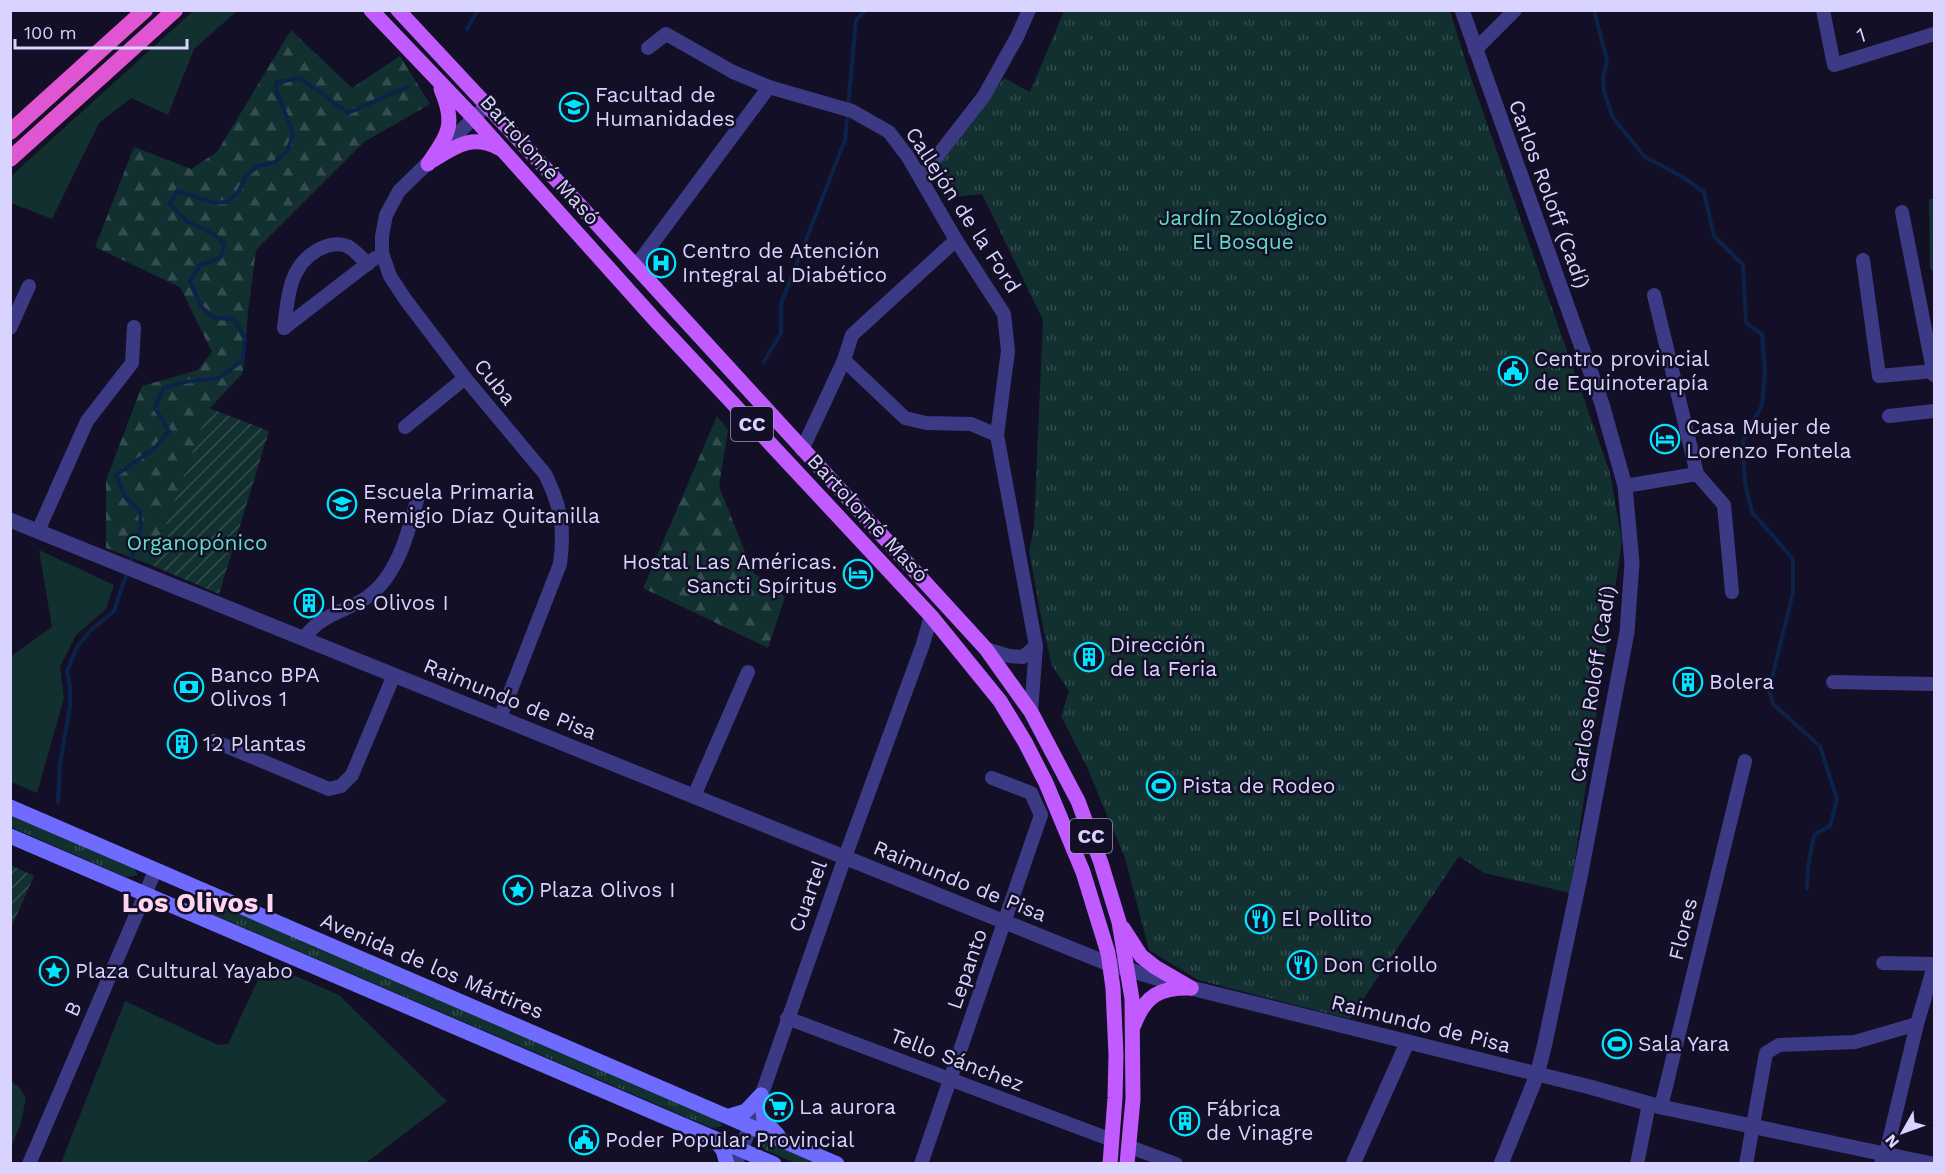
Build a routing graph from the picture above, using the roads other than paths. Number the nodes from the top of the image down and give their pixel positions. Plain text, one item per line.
1 (145, 10) edge
2 (175, 10) edge
3 (371, 10) edge
4 (398, 10) edge
5 (1029, 10) edge
6 (1462, 10) edge
7 (1515, 10) edge
8 (1823, 10) edge
9 (1935, 34) edge
10 (648, 48) dead end
11 (1475, 50) junction
12 (429, 71) junction
13 (769, 87) junction
14 (487, 105) junction
15 (474, 118) junction
16 (10, 132) edge
17 (504, 151) junction
18 (10, 159) edge
19 (428, 164) junction
20 (921, 177) junction
21 (1902, 212) dead end
22 (956, 240) junction
23 (382, 253) junction
24 (1863, 260) dead end
25 (368, 264) junction
26 (635, 267) junction
27 (29, 286) dead end
28 (1654, 295) dead end
29 (134, 327) dead end
30 (10, 328) edge
31 (844, 360) junction
32 (1934, 373) edge
33 (465, 378) junction
34 (1935, 411) edge
35 (1888, 416) dead end
36 (405, 427) dead end
37 (997, 435) junction
38 (802, 450) junction
39 (1697, 474) junction
40 (1625, 486) junction
41 (417, 500) dead end
42 (10, 520) edge
43 (38, 531) junction
44 (1732, 592) dead end
45 (931, 616) junction
46 (966, 628) junction
47 (948, 636) junction
48 (303, 638) junction
49 (923, 644) junction
50 (1036, 646) junction
51 (986, 649) junction
52 (748, 672) dead end
53 (394, 675) junction
54 (1833, 682) dead end
55 (1935, 684) edge
56 (1031, 712) junction
57 (500, 718) junction
58 (214, 741) dead end
59 (1745, 760) dead end
60 (992, 778) dead end
61 (694, 796) junction
62 (10, 807) edge
63 (10, 836) edge
64 (845, 857) junction
65 (155, 871) junction
66 (183, 883) junction
67 (146, 894) junction
68 (174, 906) junction
69 (1005, 922) junction
70 (1119, 922) junction
71 (1883, 963) dead end
72 (1109, 964) junction
73 (1935, 965) edge
74 (1128, 969) junction
75 (1191, 988) junction
76 (787, 1018) junction
77 (1917, 1024) junction
78 (1132, 1029) junction
79 (1407, 1043) junction
80 (1537, 1075) junction
81 (951, 1081) junction
82 (761, 1095) junction
83 (1655, 1106) junction
84 (730, 1116) junction
85 (751, 1125) junction
86 (1754, 1128) junction
87 (711, 1135) junction
88 (782, 1139) junction
89 (1112, 1140) junction
90 (1130, 1147) junction
91 (738, 1156) edge
92 (1884, 1158) edge
93 (769, 1163) edge
94 (29, 1164) edge
95 (727, 1164) edge
96 (837, 1164) edge
97 (921, 1164) edge
98 (1110, 1164) edge
99 (1127, 1164) edge
100 (1176, 1164) edge
101 (1353, 1164) edge
102 (1501, 1164) edge
103 (1636, 1164) edge
104 (1746, 1164) edge
105 (1932, 1164) edge

1 - 16 highway
2 - 18 highway
3 - 12 main road, Bartolomé Masó / CC
4 - 14 main road, Bartolomé Masó / CC
5 - 20 street
6 - 11 street, Carlos Roloff (Cadí)
7 - 11 street
8 - 9 street, 1
10 - 13 street, Callejón de la Ford
11 - 40 street, Carlos Roloff (Cadí)
12 - 15 main road, Bartolomé Masó / CC
12 - 19 main road
13 - 20 street, Callejón de la Ford
13 - 26 street
14 - 15 street, Cuba
14 - 26 main road, Bartolomé Masó / CC
15 - 17 main road, Bartolomé Masó / CC
15 - 19 street, Cuba
17 - 19 main road
17 - 45 main road, Bartolomé Masó / CC
19 - 23 street, Cuba
20 - 22 street, Callejón de la Ford
21 - 32 street
22 - 31 street
22 - 37 street, Callejón de la Ford
23 - 25 street
23 - 33 street, Cuba
24 - 32 street
25 - 25 street
26 - 38 main road, Bartolomé Masó / CC
27 - 30 street
28 - 39 street
29 - 43 street
31 - 37 street
31 - 38 street
33 - 36 street
33 - 57 street, Cuba
34 - 35 street
37 - 50 street, Callejón de la Ford
38 - 46 main road, Bartolomé Masó / CC
39 - 40 street
39 - 44 street
40 - 80 street, Carlos Roloff (Cadí)
41 - 48 street
42 - 43 street, Raimundo de Pisa
43 - 48 street, Raimundo de Pisa
45 - 47 main road, Bartolomé Masó / CC
45 - 49 street, Cuartel
46 - 47 main road
46 - 51 main road, Bartolomé Masó / CC
47 - 49 street
47 - 72 main road, Bartolomé Masó / CC
48 - 53 street, Raimundo de Pisa
49 - 64 street, Cuartel
50 - 51 street
50 - 56 street, Callejón de la Ford
51 - 56 main road, Bartolomé Masó / CC
52 - 61 street
53 - 57 street, Raimundo de Pisa
53 - 58 street
54 - 55 street
56 - 70 main road, Bartolomé Masó / CC
57 - 61 street, Raimundo de Pisa
59 - 83 street, Flores
60 - 69 street, Lepanto
61 - 64 street, Raimundo de Pisa
62 - 65 main road, Avenida de los Mártires
63 - 67 main road
64 - 69 street, Raimundo de Pisa
64 - 76 street, Cuartel
65 - 66 main road, Avenida de los Mártires
65 - 67 street, B
66 - 68 main road
66 - 84 main road, Avenida de los Mártires
67 - 68 main road
67 - 94 street, B
68 - 87 main road
69 - 72 street, Raimundo de Pisa
69 - 81 street, Lepanto
70 - 74 main road, Bartolomé Masó / CC
70 - 75 main road
71 - 73 street
72 - 74 street, Raimundo de Pisa
72 - 89 main road, Bartolomé Masó / CC
73 - 77 street
74 - 75 street, Raimundo de Pisa
74 - 78 main road, Bartolomé Masó / CC
75 - 78 main road
75 - 79 street, Raimundo de Pisa
76 - 81 street, Tello Sánchez
76 - 82 street, Cuartel
77 - 86 street
77 - 92 street
78 - 90 main road, Bartolomé Masó / CC
79 - 80 street, Raimundo de Pisa
79 - 101 street
80 - 83 street, Raimundo de Pisa
80 - 102 street, Carlos Roloff (Cadí)
81 - 89 street, Tello Sánchez
81 - 97 street, Lepanto
82 - 84 main road
82 - 85 street, Cuartel
82 - 88 main road
83 - 86 street, Raimundo de Pisa
83 - 103 street, Flores
84 - 85 main road, Avenida de los Mártires
85 - 88 main road, Avenida de los Mártires
85 - 91 street, Cuartel
86 - 92 street, Raimundo de Pisa
86 - 104 street
87 - 91 main road
87 - 95 main road
88 - 96 main road, Avenida de los Mártires
89 - 98 main road, Bartolomé Masó / CC
90 - 99 main road, Bartolomé Masó / CC
90 - 100 street
91 - 93 main road
92 - 105 street, Raimundo de Pisa

